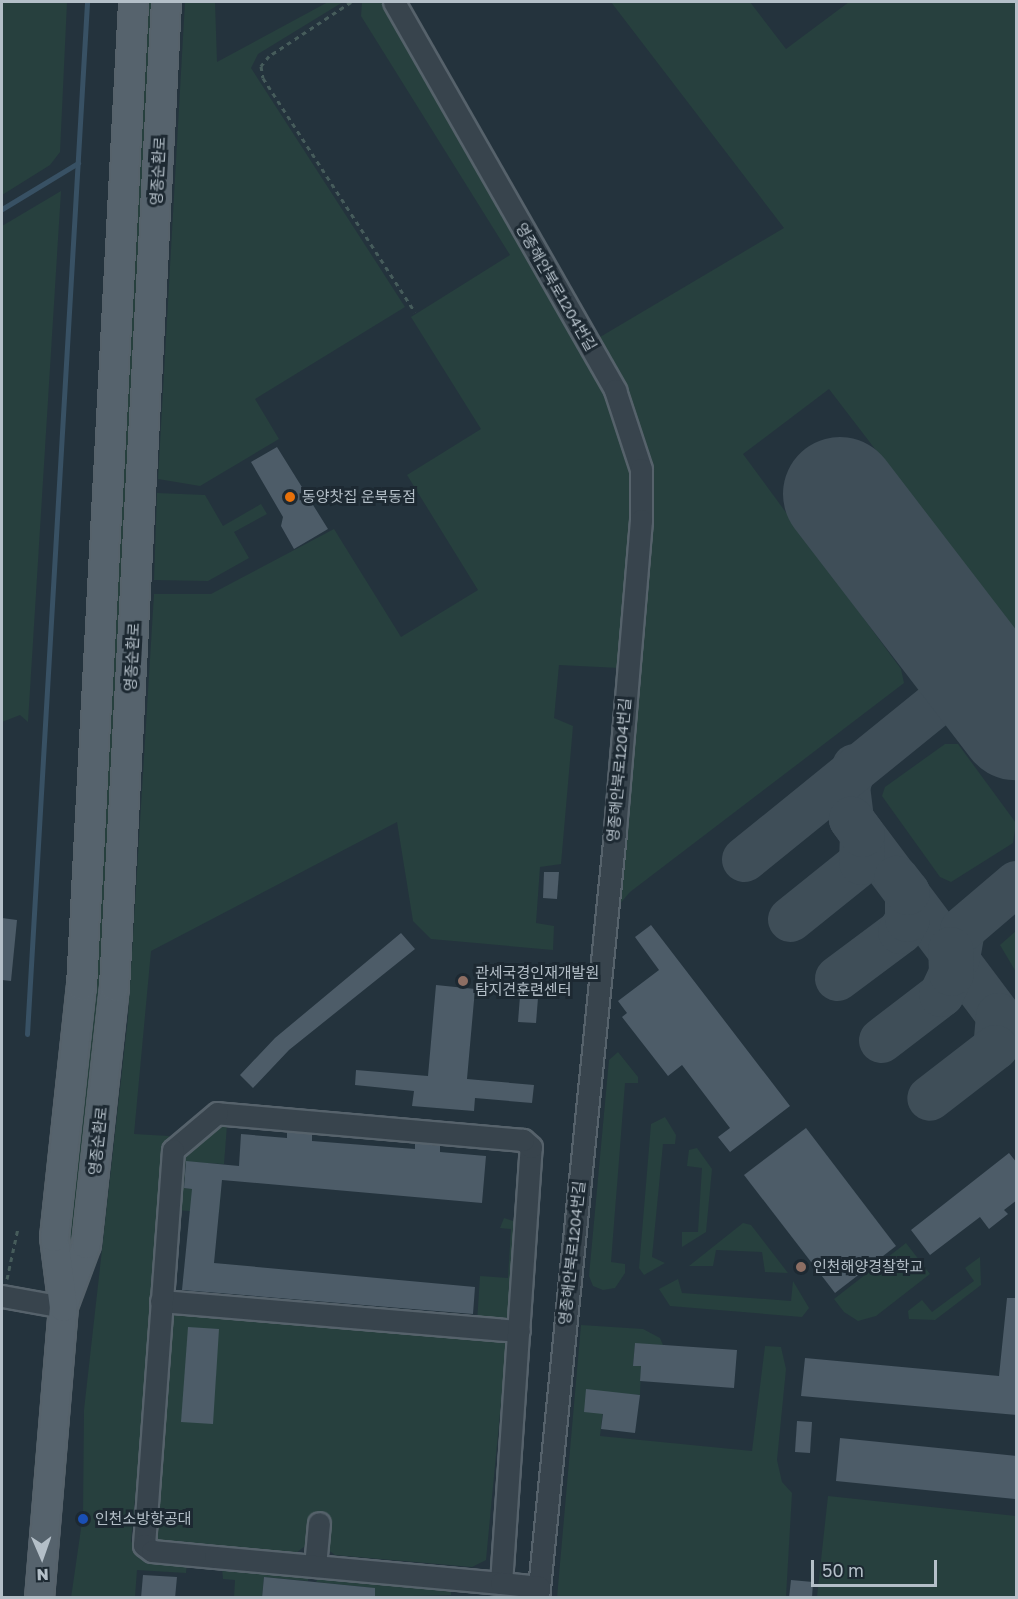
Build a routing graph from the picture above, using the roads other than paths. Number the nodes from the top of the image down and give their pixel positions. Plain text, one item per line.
1 (133, 2) edge
2 (166, 2) edge
3 (394, 2) edge
4 (3, 1291) edge
5 (161, 1301) junction
6 (63, 1307) junction
7 (519, 1331) junction
8 (319, 1523) dead end
9 (315, 1566) junction
10 (501, 1583) junction
11 (539, 1592) edge
12 (39, 1598) edge

1 - 6 main road, 영종순환로
2 - 6 main road, 영종순환로
3 - 11 street, 영종해안북로1204번길
4 - 6 street
5 - 7 street
5 - 7 street
5 - 9 street
6 - 12 main road, 영종순환로
7 - 10 street
8 - 9 street
9 - 10 street
10 - 11 street

